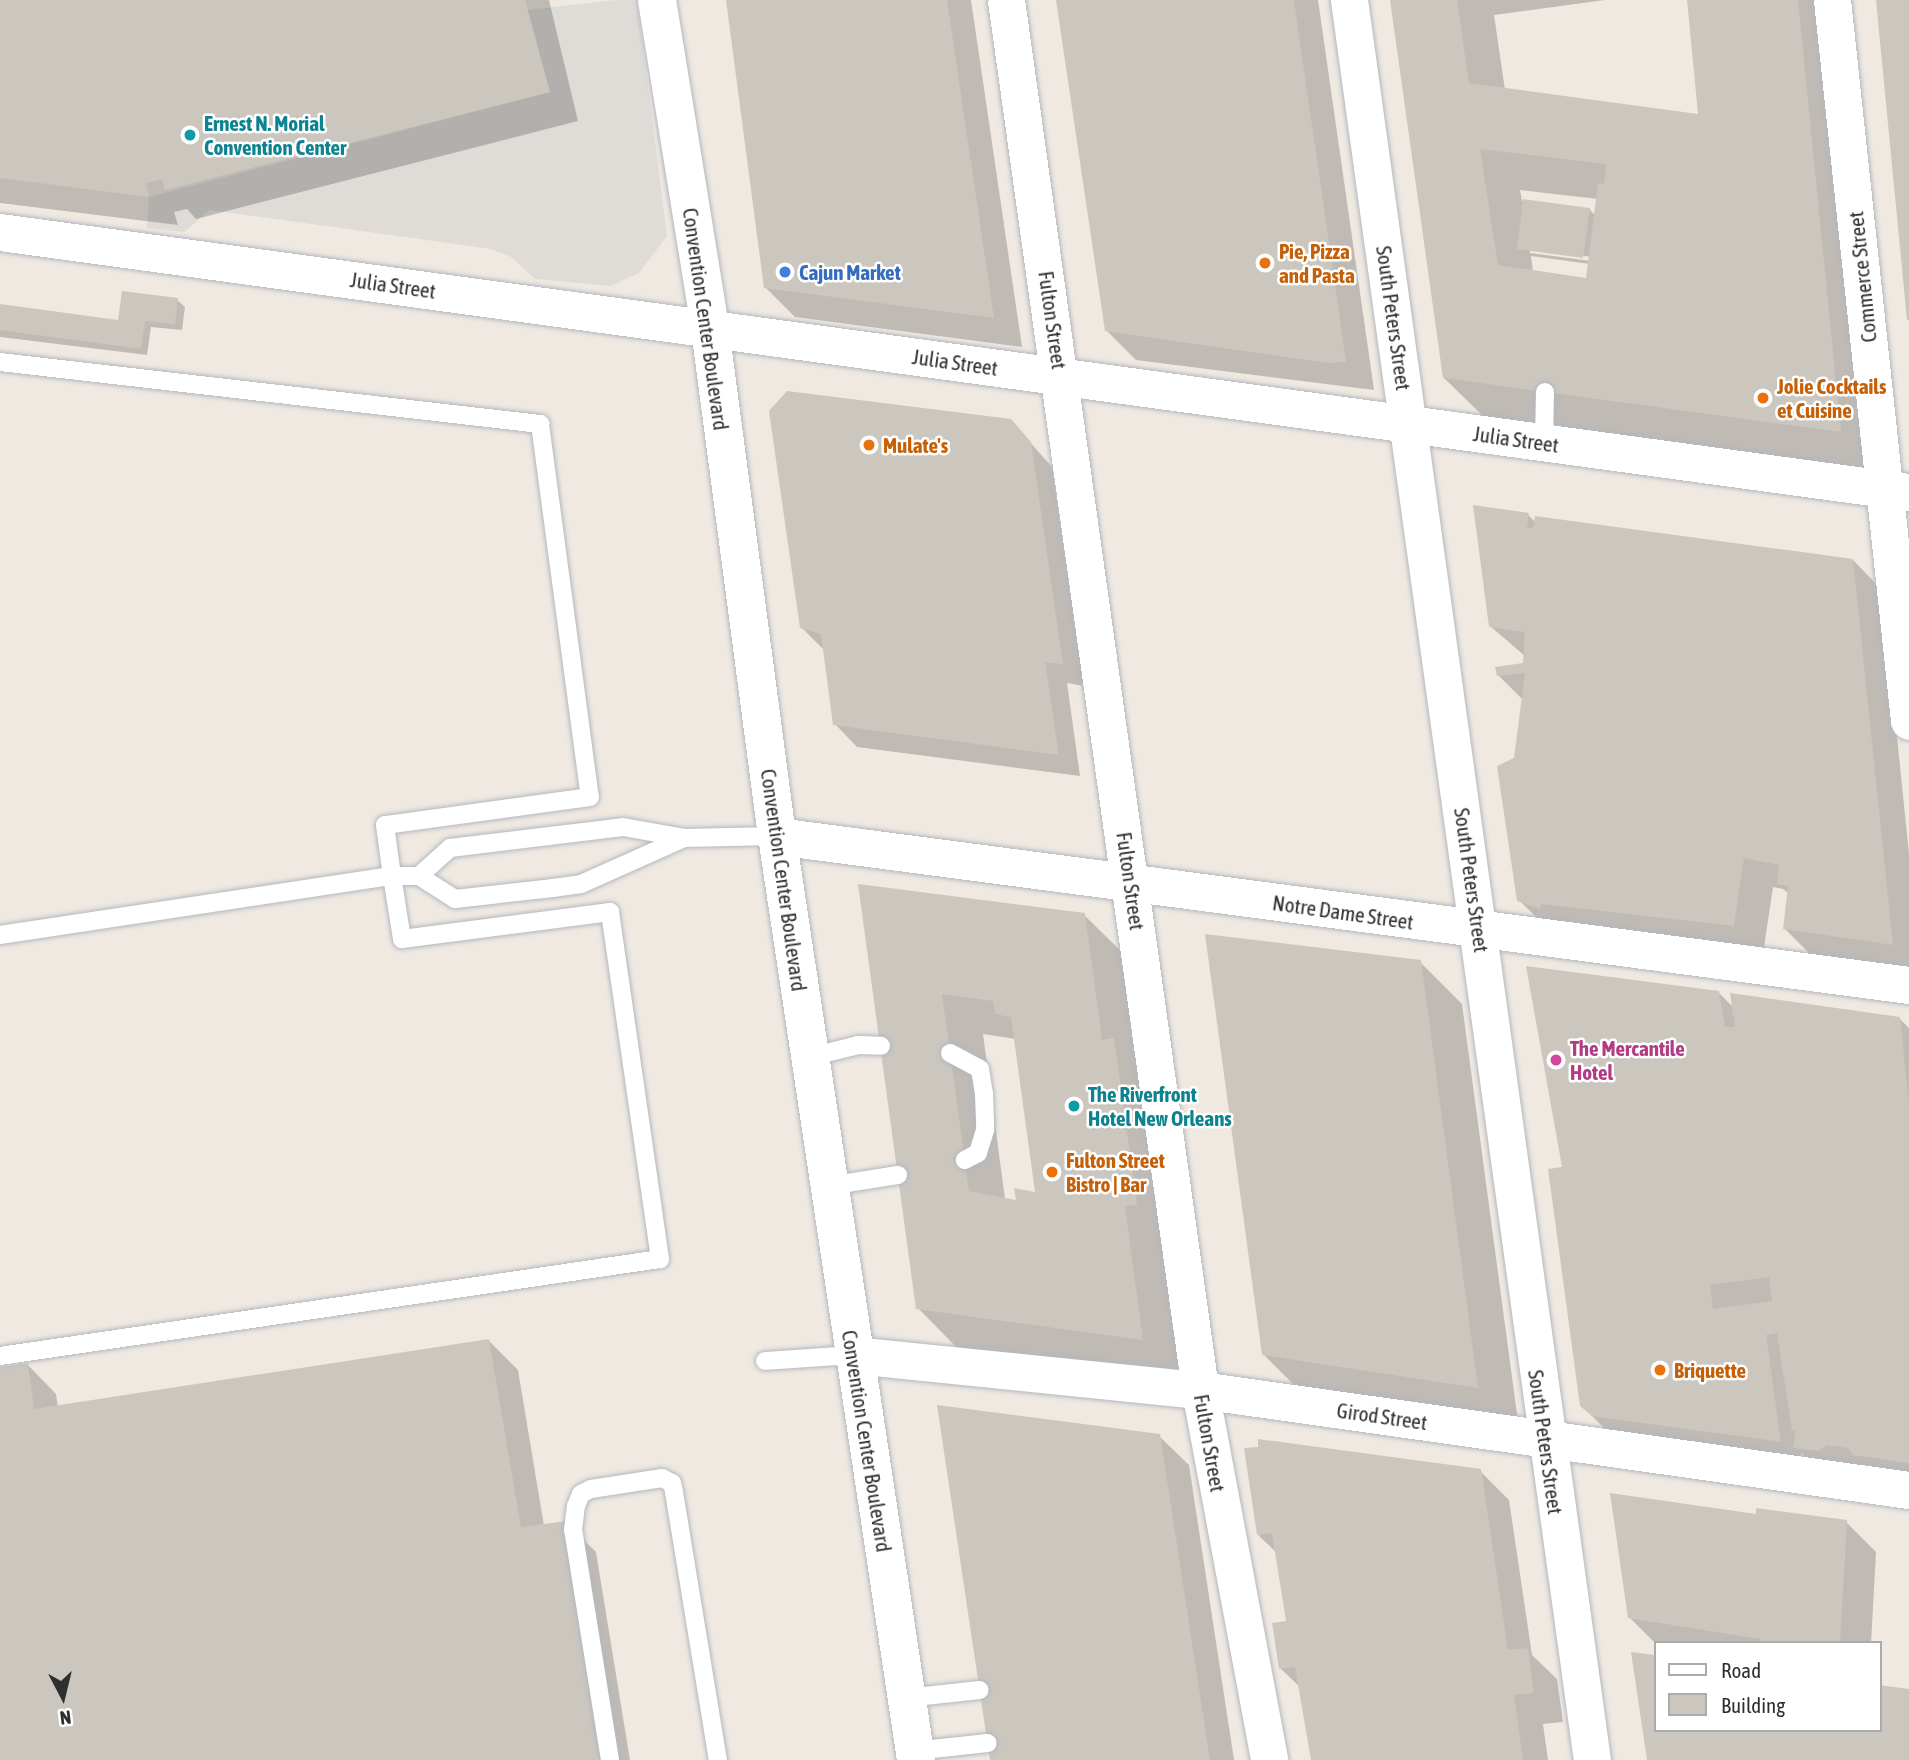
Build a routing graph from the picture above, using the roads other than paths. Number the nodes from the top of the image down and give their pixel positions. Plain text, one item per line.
1 (657, 0) edge
2 (1006, 0) edge
3 (1349, 0) edge
4 (1832, 0) edge
5 (0, 232) edge
6 (710, 329) junction
7 (0, 362) edge
8 (1061, 376) junction
9 (1545, 392) dead end
10 (1408, 424) junction
11 (1544, 442) junction
12 (1897, 491) edge
13 (1909, 721) edge
14 (777, 836) junction
15 (684, 838) junction
16 (392, 876) junction
17 (419, 876) junction
18 (1131, 881) junction
19 (1479, 932) junction
20 (0, 935) edge
21 (1909, 985) edge
22 (881, 1046) dead end
23 (950, 1053) dead end
24 (810, 1057) junction
25 (965, 1160) dead end
26 (898, 1175) dead end
27 (829, 1186) junction
28 (854, 1355) junction
29 (0, 1356) edge
30 (765, 1361) dead end
31 (1200, 1390) junction
32 (1545, 1440) junction
33 (1909, 1490) edge
34 (979, 1690) dead end
35 (906, 1698) junction
36 (988, 1743) dead end
37 (915, 1756) edge
38 (610, 1760) edge
39 (718, 1760) edge
40 (1269, 1760) edge
41 (1592, 1760) edge

1 - 6 street, Convention Center Boulevard
2 - 8 street, Fulton Street
3 - 10 street, South Peters Street
4 - 12 street, Commerce Street
5 - 6 street, Julia Street
6 - 8 street, Julia Street
6 - 14 street, Convention Center Boulevard
7 - 16 lane
8 - 10 street, Julia Street
8 - 18 street, Fulton Street
9 - 11 lane
10 - 11 street, Julia Street
10 - 19 street, South Peters Street
11 - 12 street, Julia Street
12 - 13 street, Commerce Street
14 - 15 lane
14 - 18 street, Notre Dame Street
14 - 24 street, Convention Center Boulevard
15 - 17 lane
15 - 17 lane
16 - 17 lane
16 - 20 lane
16 - 29 lane
18 - 19 street, Notre Dame Street
18 - 31 street, Fulton Street
19 - 21 street, Notre Dame Street
19 - 32 street, South Peters Street
22 - 24 lane
23 - 25 lane
24 - 27 street, Convention Center Boulevard
26 - 27 lane
27 - 28 street, Convention Center Boulevard
28 - 30 lane
28 - 31 street, Girod Street
28 - 35 street, Convention Center Boulevard
31 - 32 street, Girod Street
31 - 40 street, Fulton Street
32 - 33 street, Girod Street
32 - 41 street, South Peters Street
34 - 35 lane
35 - 37 street, Convention Center Boulevard
36 - 37 lane
38 - 39 lane

